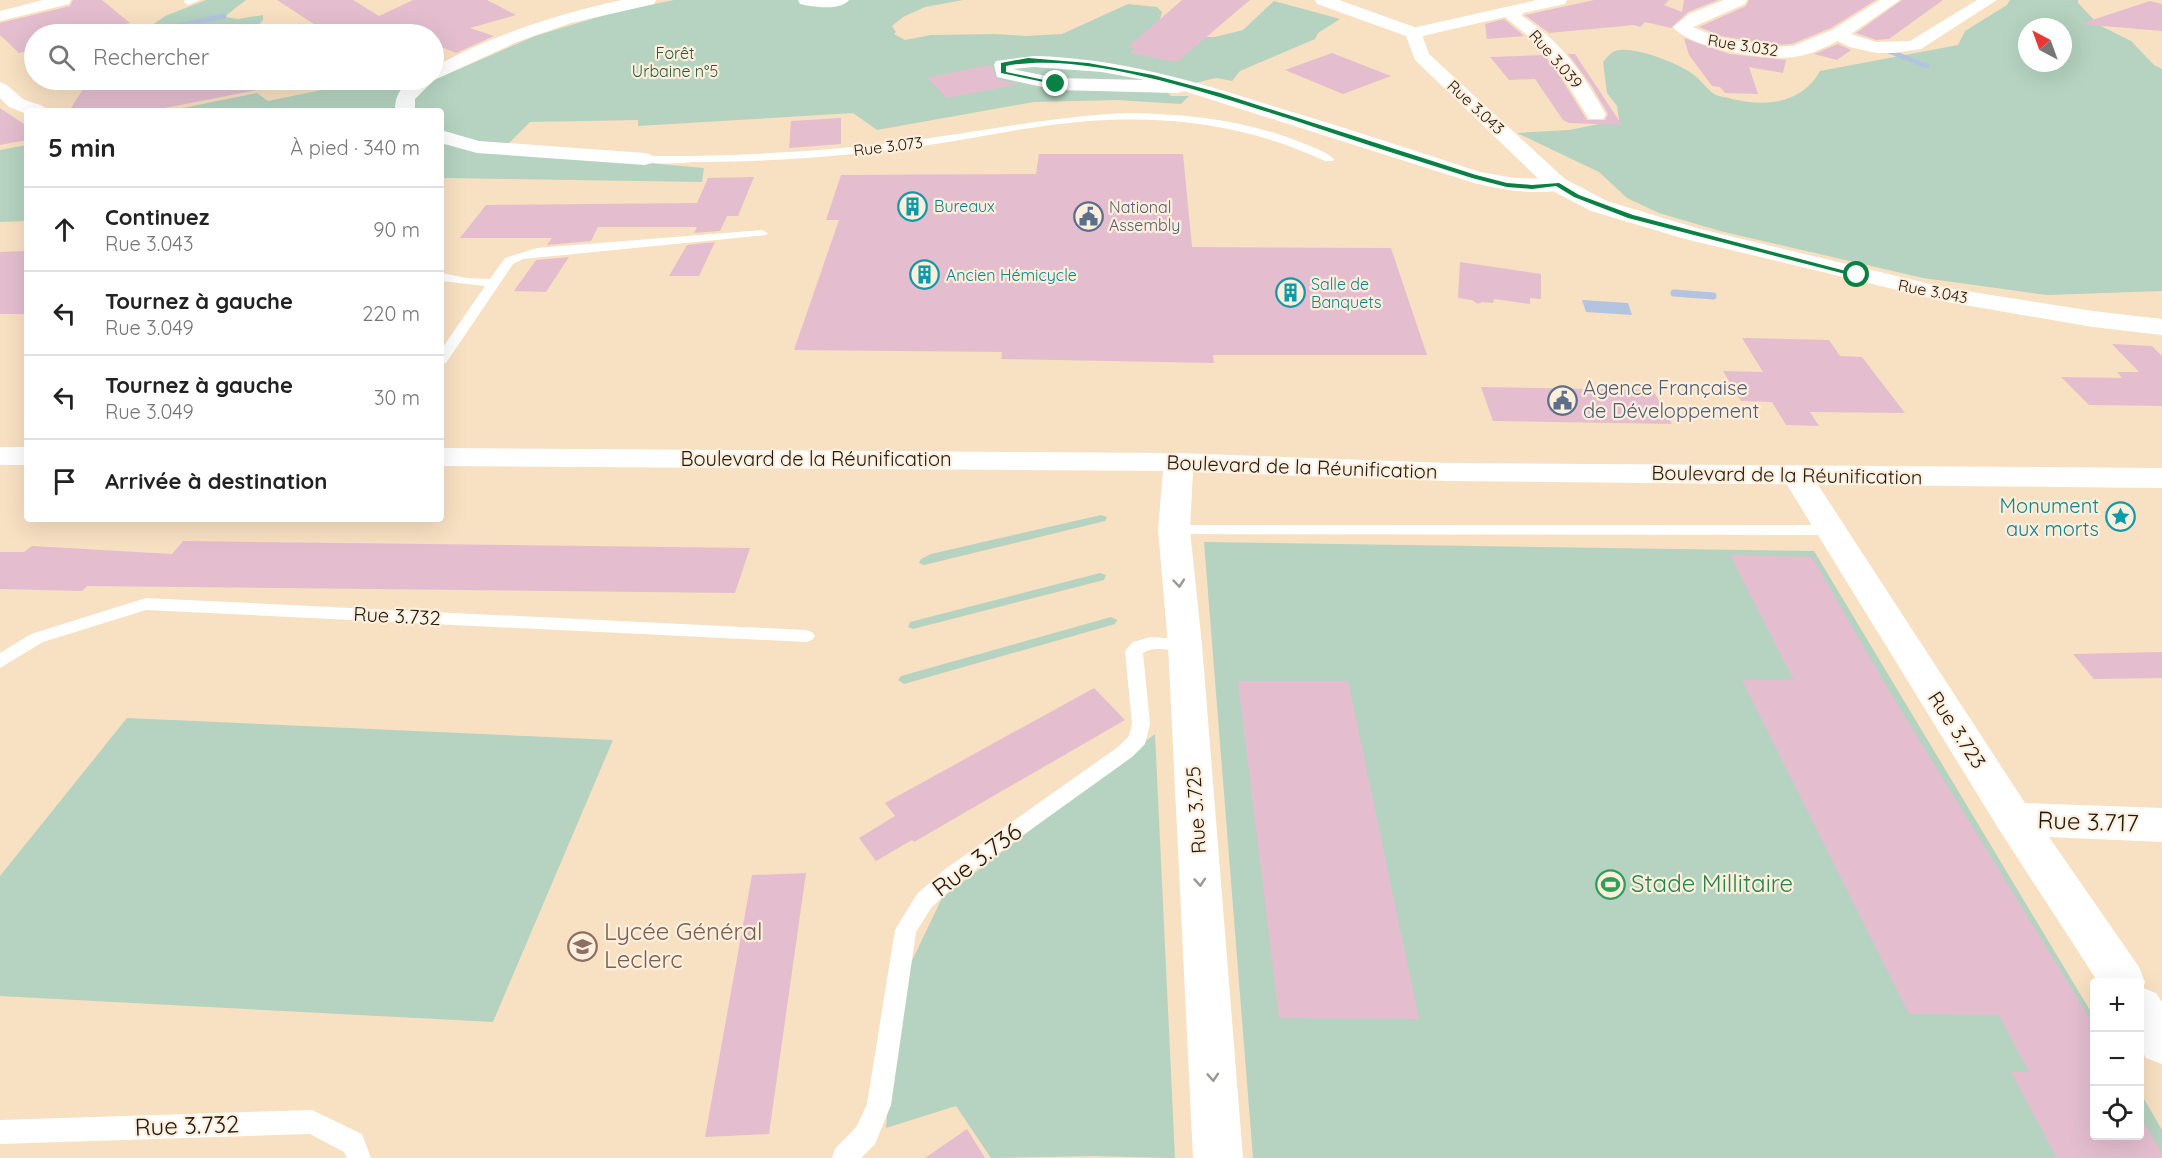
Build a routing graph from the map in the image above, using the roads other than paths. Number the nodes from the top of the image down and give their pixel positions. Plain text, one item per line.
1 (63, 0) edge
2 (648, 0) edge
3 (806, 0) edge
4 (841, 0) edge
5 (1323, 0) edge
6 (1559, 0) edge
7 (1739, 0) edge
8 (1892, 0) edge
9 (1989, 0) edge
10 (1515, 9) junction
11 (0, 15) edge
12 (1414, 33) junction
13 (1839, 34) junction
14 (444, 68) edge
15 (1178, 87) dead end
16 (0, 88) edge
17 (413, 90) edge
18 (30, 108) edge
19 (405, 108) edge
20 (1596, 115) dead end
21 (444, 137) edge
22 (645, 159) joint
23 (1329, 159) dead end
24 (1557, 184) junction
25 (762, 233) dead end
26 (444, 278) edge
27 (495, 283) junction
28 (2162, 327) edge
29 (444, 356) edge
30 (0, 456) edge
31 (24, 456) edge
32 (444, 457) edge
33 (1179, 462) junction
34 (1796, 475) junction
35 (2162, 478) edge
36 (1174, 530) junction
37 (1830, 530) junction
38 (806, 636) dead end
39 (1185, 645) junction
40 (0, 661) edge
41 (2014, 819) junction
42 (2162, 825) edge
43 (2120, 978) edge
44 (2144, 1015) edge
45 (2162, 1042) edge
46 (0, 1132) edge
47 (359, 1158) edge
48 (844, 1158) edge
49 (1218, 1158) edge

1 - 11 street
2 - 14 street
3 - 4 street
5 - 12 street
6 - 10 street
7 - 13 street, Rue 3.032
8 - 13 street, Rue 3.032
9 - 13 street
10 - 12 street
10 - 20 street, Rue 3.039
12 - 24 street, Rue 3.043
15 - 24 street
16 - 18 street
17 - 19 street
21 - 22 street, Rue 3.073
22 - 23 lane, Rue 3.073
24 - 28 street, Rue 3.043
25 - 27 lane
26 - 27 lane
27 - 29 lane
30 - 31 street
32 - 33 street, Boulevard de la Réunification
33 - 34 street, Boulevard de la Réunification
33 - 36 street, Rue 3.725
34 - 35 street, Boulevard de la Réunification
34 - 37 street, Rue 3.723
36 - 37 lane
36 -> 39 street, Rue 3.725
37 - 41 street, Rue 3.723
38 - 40 lane, Rue 3.732
39 - 48 lane, Rue 3.736
39 -> 49 street, Rue 3.725
41 - 42 street, Rue 3.717
41 - 43 street, Rue 3.723
44 - 45 street
46 - 47 lane, Rue 3.732

